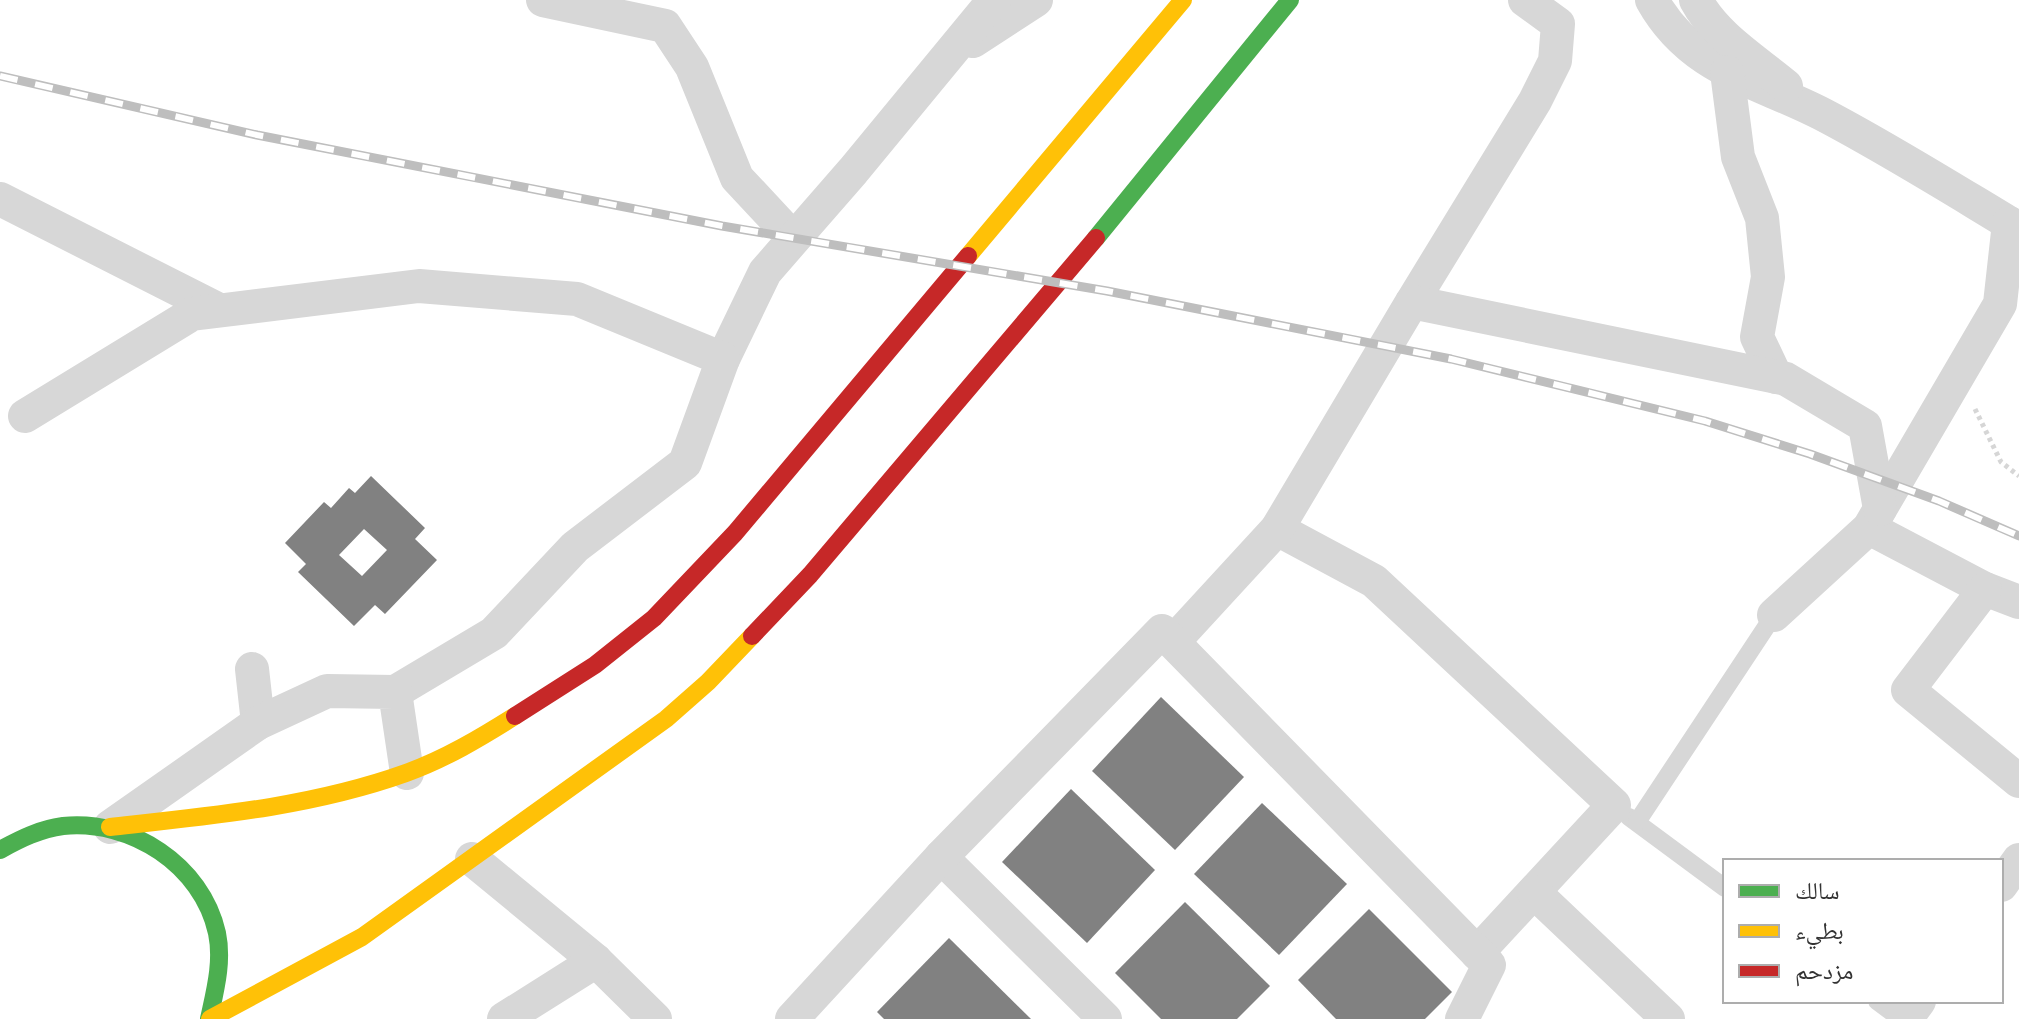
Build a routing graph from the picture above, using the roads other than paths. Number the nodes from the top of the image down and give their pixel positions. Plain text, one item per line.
1 (543, 0) edge
2 (994, 0) edge
3 (1036, 0) edge
4 (1183, 0) edge
5 (1290, 0) edge
6 (1525, 0) edge
7 (1652, 0) edge
8 (1696, 0) edge
9 (946, 59) junction
10 (1727, 72) junction
11 (1821, 114) junction
12 (0, 199) edge
13 (2014, 226) edge
14 (793, 238) junction
15 (1412, 302) junction
16 (219, 310) junction
17 (723, 359) junction
18 (1776, 377) junction
19 (25, 416) dead end
20 (1875, 518) junction
21 (1277, 529) junction
22 (1985, 589) junction
23 (2019, 602) edge
24 (1774, 615) joint
25 (1173, 642) junction
26 (252, 669) dead end
27 (395, 692) junction
28 (258, 723) junction
29 (407, 773) junction
30 (2019, 781) edge
31 (1626, 814) junction
32 (0, 827) edge
33 (110, 827) junction
34 (7, 846) edge
35 (941, 857) junction
36 (472, 859) junction
37 (2019, 860) edge
38 (2003, 882) edge
39 (1723, 887) edge
40 (1534, 892) junction
41 (1477, 953) junction
42 (596, 961) junction
43 (1880, 1003) edge
44 (1917, 1003) edge
45 (210, 1019) edge
46 (504, 1019) edge
47 (655, 1019) edge
48 (792, 1019) edge
49 (1105, 1019) edge
50 (1462, 1019) edge
51 (1668, 1019) edge
52 (1904, 1019) edge

1 - 14 street
2 - 9 street
3 - 9 street
4 - 29 main road
5 - 36 main road
6 - 15 street
7 - 10 street
8 - 11 street
9 - 14 street
10 - 11 street
10 - 18 street
11 - 13 street
12 - 16 street
13 - 20 street
14 - 17 street
15 - 18 street
15 - 21 street
16 - 17 street
16 - 19 street
17 - 27 street
18 - 20 street
20 - 22 street
20 - 24 street
21 - 25 street
21 - 31 street
22 - 23 street
22 - 30 street
24 - 31 lane
25 - 35 street
25 - 41 street
26 - 28 street
27 - 28 street
27 - 29 street
28 - 33 street
29 - 33 main road
31 - 39 lane
31 - 40 street
32 - 34 lane
33 - 34 main road
33 - 45 main road
35 - 48 street
35 - 49 street
36 - 42 street
36 - 45 main road
37 - 38 street
40 - 41 street
40 - 51 street
41 - 50 street
42 - 46 street
42 - 47 street
43 - 52 lane
44 - 52 street

